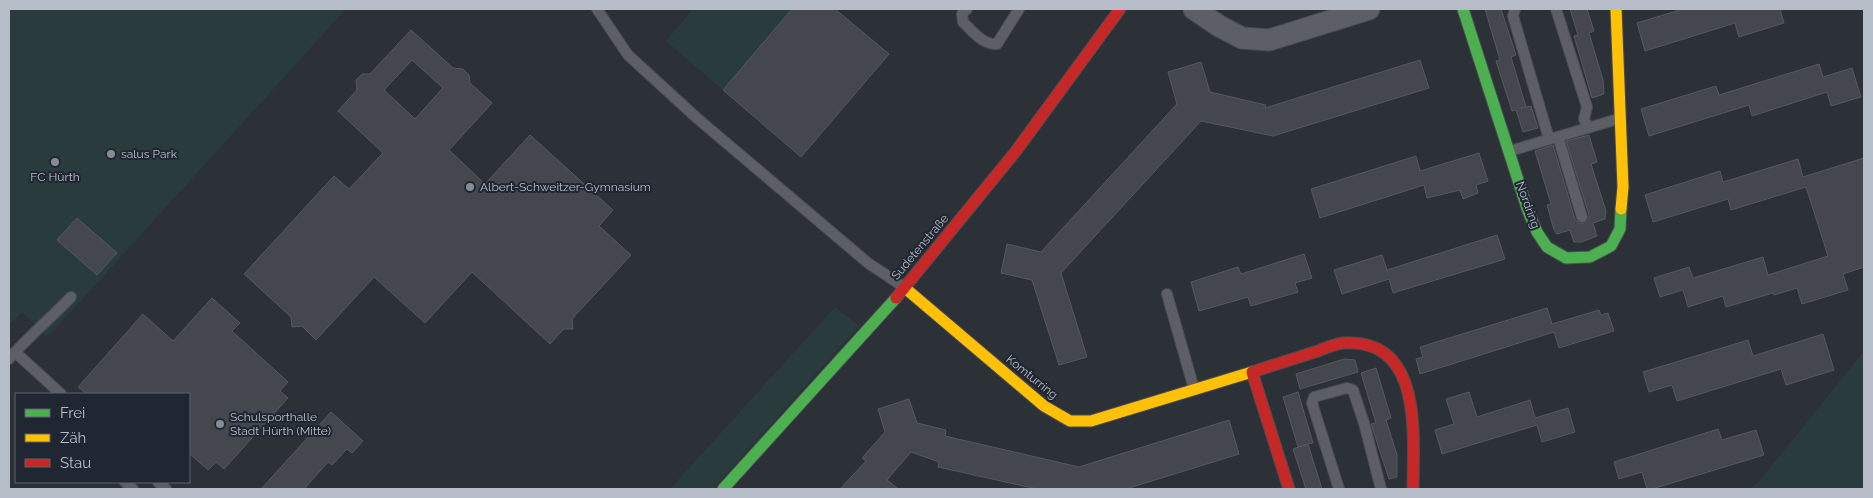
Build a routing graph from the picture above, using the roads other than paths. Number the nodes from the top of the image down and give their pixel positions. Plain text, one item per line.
1 (597, 9) edge
2 (967, 9) edge
3 (1019, 9) edge
4 (1120, 9) edge
5 (1194, 9) edge
6 (1369, 9) edge
7 (1463, 9) edge
8 (1515, 9) edge
9 (1556, 9) edge
10 (1616, 9) edge
11 (1620, 118) junction
12 (1588, 128) junction
13 (1554, 138) junction
14 (1509, 152) junction
15 (1582, 217) dead end
16 (904, 288) junction
17 (1167, 294) dead end
18 (70, 297) dead end
19 (12, 355) edge
20 (1252, 372) junction
21 (1194, 390) junction
22 (60, 393) edge
23 (723, 489) edge
24 (1290, 489) edge
25 (1339, 489) edge
26 (1381, 489) edge
27 (1413, 489) edge

1 - 16 lane
2 - 3 lane
4 - 16 street, Sudetenstraße
5 - 6 street
7 - 14 street, Nordring
8 - 13 lane
9 - 12 lane
10 - 11 street, Nordring
11 - 12 lane
11 - 14 street, Nordring
12 - 13 lane
13 - 14 lane
13 - 15 lane
16 - 21 street, Komturring
16 - 23 street, Sudetenstraße
17 - 21 lane
18 - 19 lane
19 - 22 lane
20 - 21 street, Komturring
20 - 24 street
20 - 27 street, Komturring
25 - 26 lane

